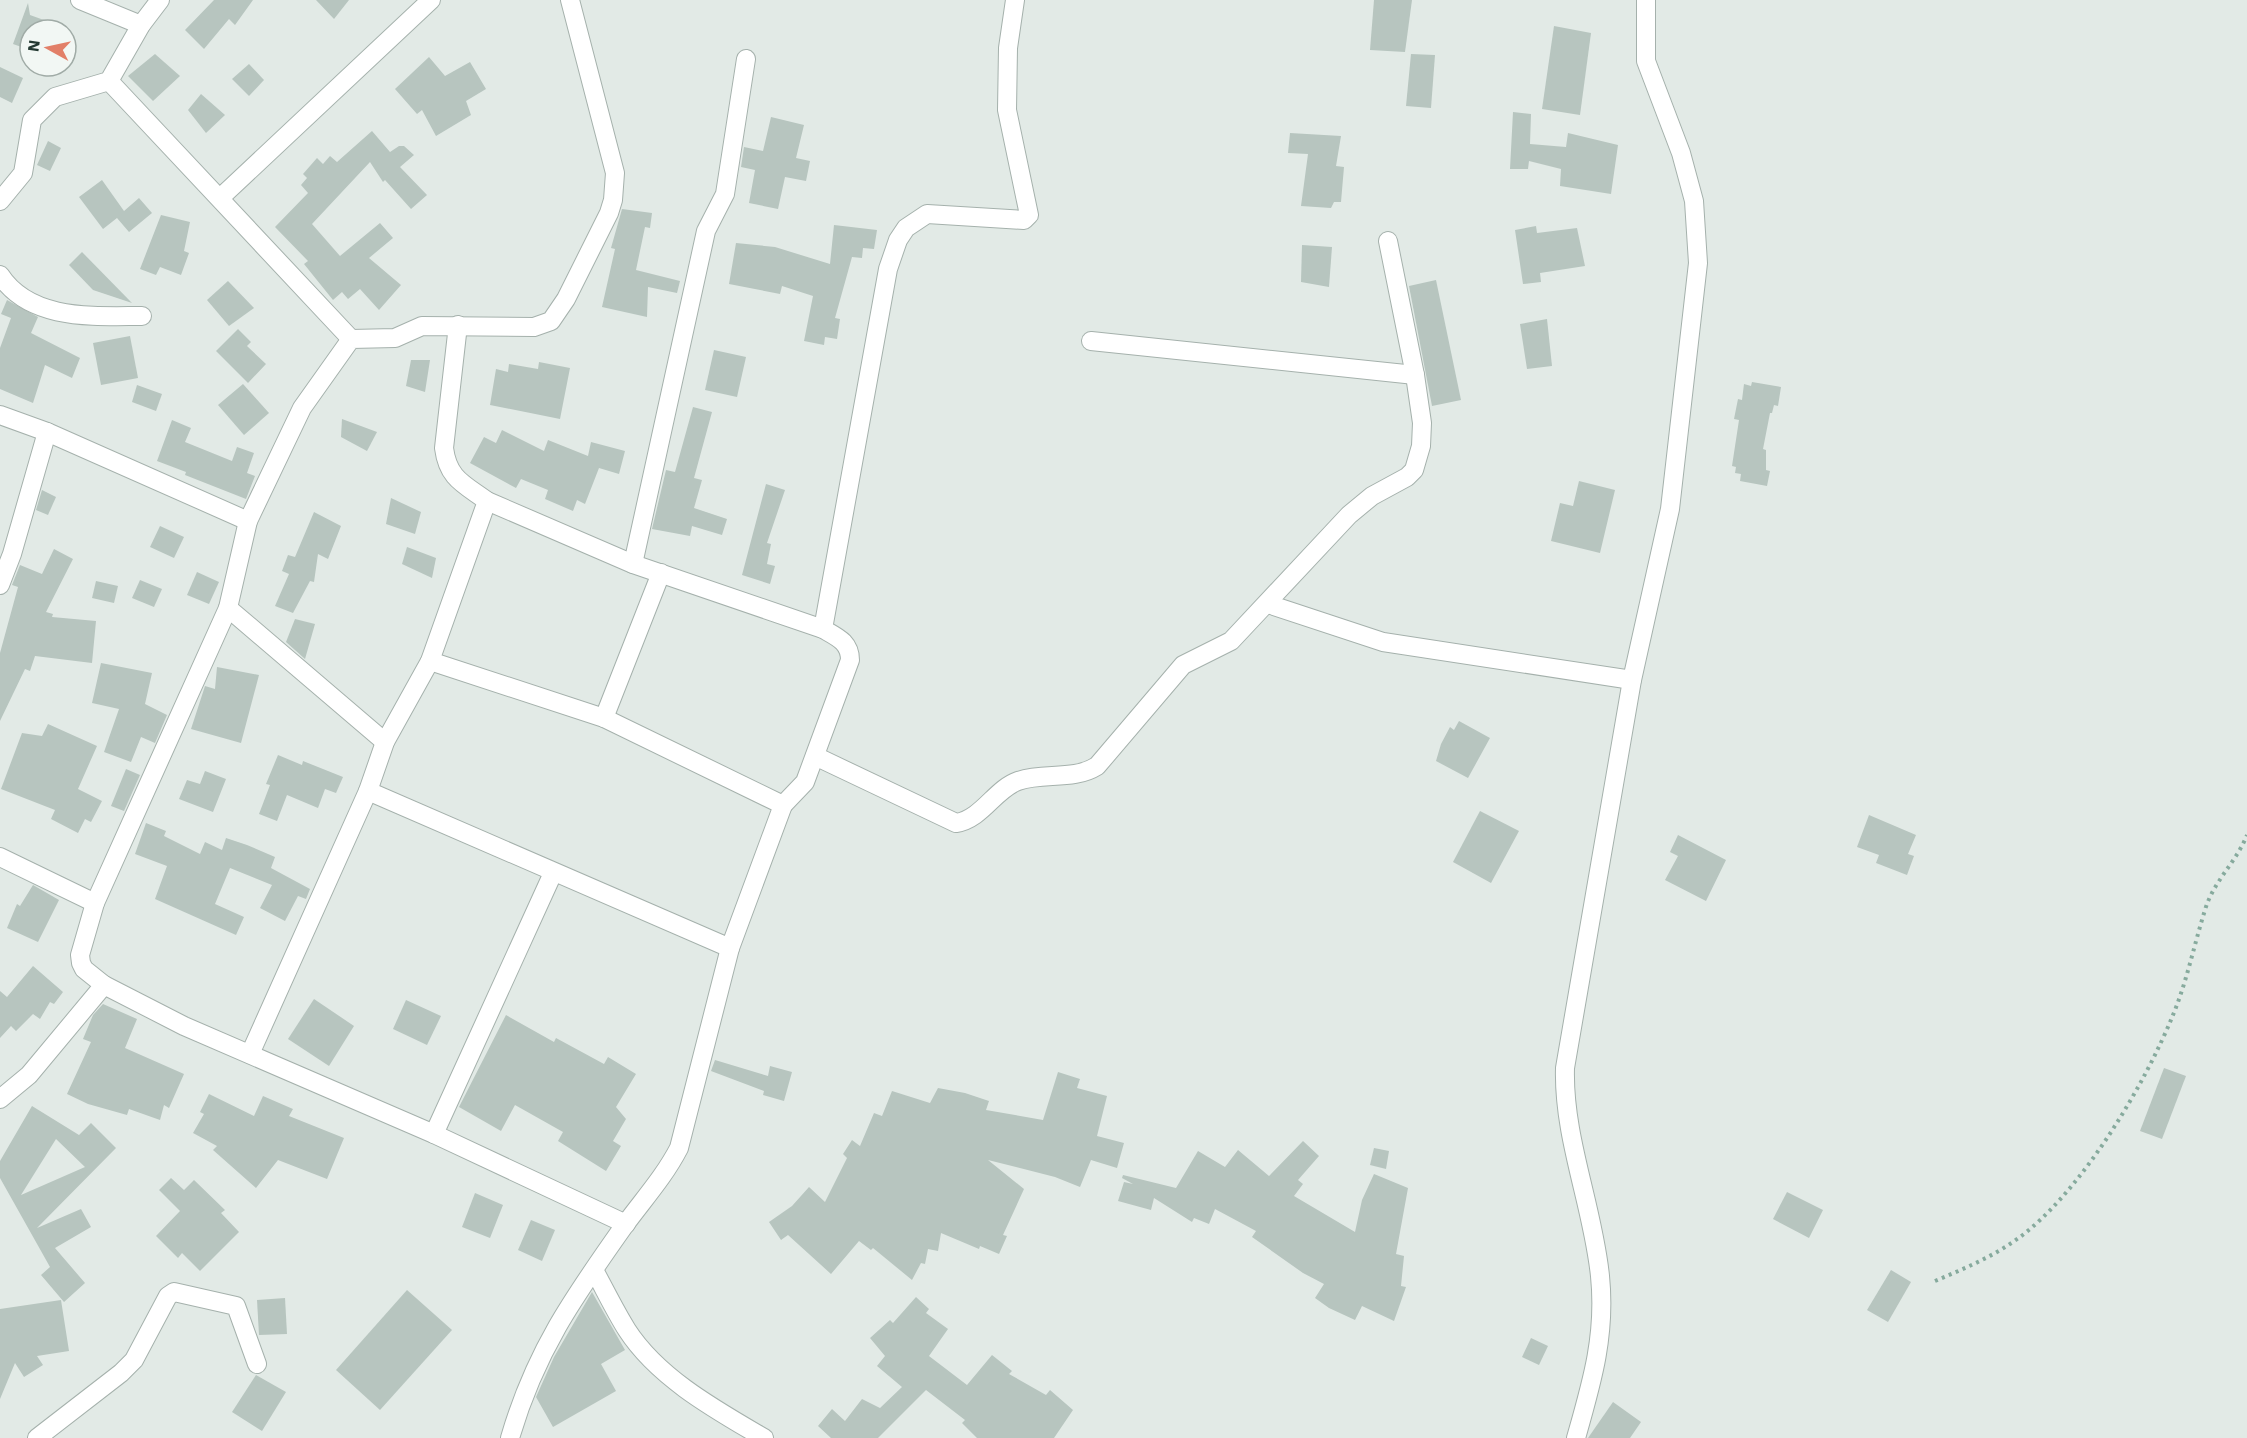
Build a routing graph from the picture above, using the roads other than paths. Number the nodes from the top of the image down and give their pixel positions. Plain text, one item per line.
1 (80, 0) edge
2 (160, 0) edge
3 (431, 0) edge
4 (570, 0) edge
5 (1015, 0) edge
6 (1646, 0) edge
7 (141, 25) junction
8 (746, 59) dead end
9 (110, 81) junction
10 (220, 198) junction
11 (0, 201) edge
12 (1388, 241) dead end
13 (0, 274) edge
14 (142, 316) dead end
15 (458, 325) junction
16 (351, 339) junction
17 (1091, 341) dead end
18 (1415, 375) junction
19 (0, 415) edge
20 (47, 432) junction
21 (488, 501) junction
22 (248, 521) junction
23 (633, 564) junction
24 (661, 573) junction
25 (0, 585) edge
26 (1268, 604) junction
27 (228, 608) junction
28 (823, 629) junction
29 (430, 661) junction
30 (1632, 680) junction
31 (604, 718) junction
32 (385, 742) junction
33 (815, 756) junction
34 (368, 790) junction
35 (783, 805) junction
36 (0, 857) edge
37 (553, 873) junction
38 (95, 903) junction
39 (730, 948) junction
40 (104, 986) junction
41 (250, 1054) junction
42 (0, 1099) edge
43 (434, 1134) junction
44 (626, 1224) junction
45 (594, 1270) junction
46 (257, 1364) dead end
47 (37, 1438) edge
48 (510, 1438) edge
49 (764, 1438) edge
50 (1576, 1438) edge

1 - 7 street
2 - 7 street
3 - 10 street
4 - 15 street
5 - 28 street
6 - 30 street
7 - 9 street
8 - 23 street
9 - 10 street
9 - 11 street
10 - 16 street
12 - 18 street
13 - 14 street
15 - 16 street
15 - 21 street
16 - 22 street
17 - 18 street
18 - 26 street
19 - 20 street
20 - 22 street
20 - 25 street
21 - 23 street
21 - 29 street
22 - 27 street
23 - 24 street
24 - 28 street
24 - 31 street
26 - 30 street
26 - 33 street
27 - 32 street
27 - 38 street
28 - 33 street
29 - 31 street
29 - 32 street
30 - 50 street
31 - 35 street
32 - 34 street
33 - 35 street
34 - 37 street
34 - 41 street
35 - 39 street
36 - 38 street
37 - 39 street
37 - 43 street
38 - 40 street
39 - 44 street
40 - 41 street
40 - 42 street
41 - 43 street
43 - 44 street
44 - 45 street
45 - 48 street
45 - 49 street
46 - 47 street

